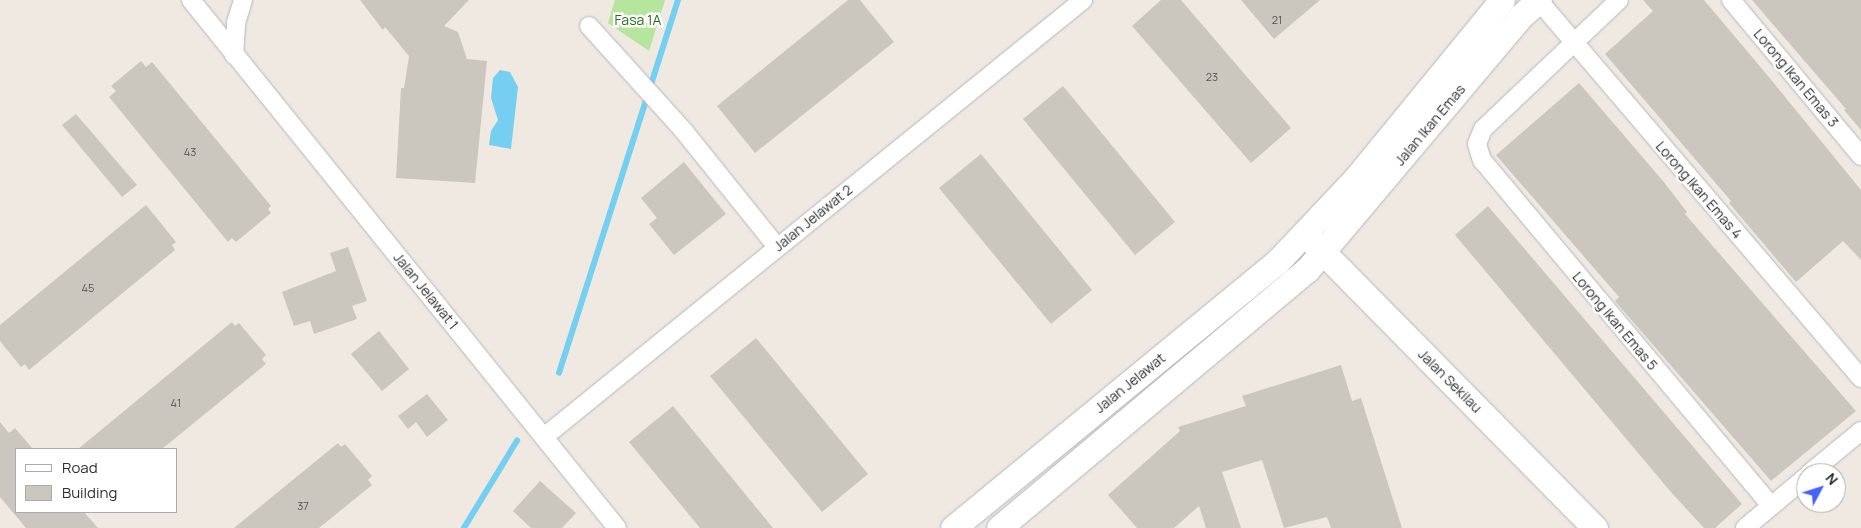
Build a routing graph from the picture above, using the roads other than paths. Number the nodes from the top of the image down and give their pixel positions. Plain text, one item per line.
1 (191, 0) edge
2 (243, 0) edge
3 (1083, 0) edge
4 (1502, 0) edge
5 (1539, 0) edge
6 (1619, 0) edge
7 (1731, 0) edge
8 (589, 26) dead end
9 (1572, 43) junction
10 (234, 55) junction
11 (1861, 156) edge
12 (1305, 235) junction
13 (777, 247) junction
14 (1323, 253) junction
15 (1861, 378) edge
16 (1861, 431) edge
17 (544, 437) junction
18 (1822, 463) edge
19 (1796, 485) edge
20 (1771, 506) junction
21 (617, 528) edge
22 (953, 528) edge
23 (1000, 528) edge
24 (1595, 528) edge
25 (1745, 528) edge

1 - 10 street, Jalan Jelawat 1
2 - 10 street
3 - 13 street, Jalan Jelawat 2
4 - 12 street, Jalan Ikan Emas
5 - 9 street, Lorong Ikan Emas 4
5 - 14 street, Jalan Ikan Emas
6 - 9 street
7 - 11 street, Lorong Ikan Emas 3
8 - 13 street
9 - 15 street, Lorong Ikan Emas 4
9 - 20 street, Lorong Ikan Emas 5
10 - 17 street, Jalan Jelawat 1
12 - 14 street, Jalan Sekilau
12 - 22 street, Jalan Jelawat
13 - 17 street, Jalan Jelawat 2
14 - 23 street, Jalan Jelawat
14 - 24 street, Jalan Sekilau
16 - 18 street
17 - 21 street, Jalan Jelawat 1
19 - 20 street
20 - 25 street

